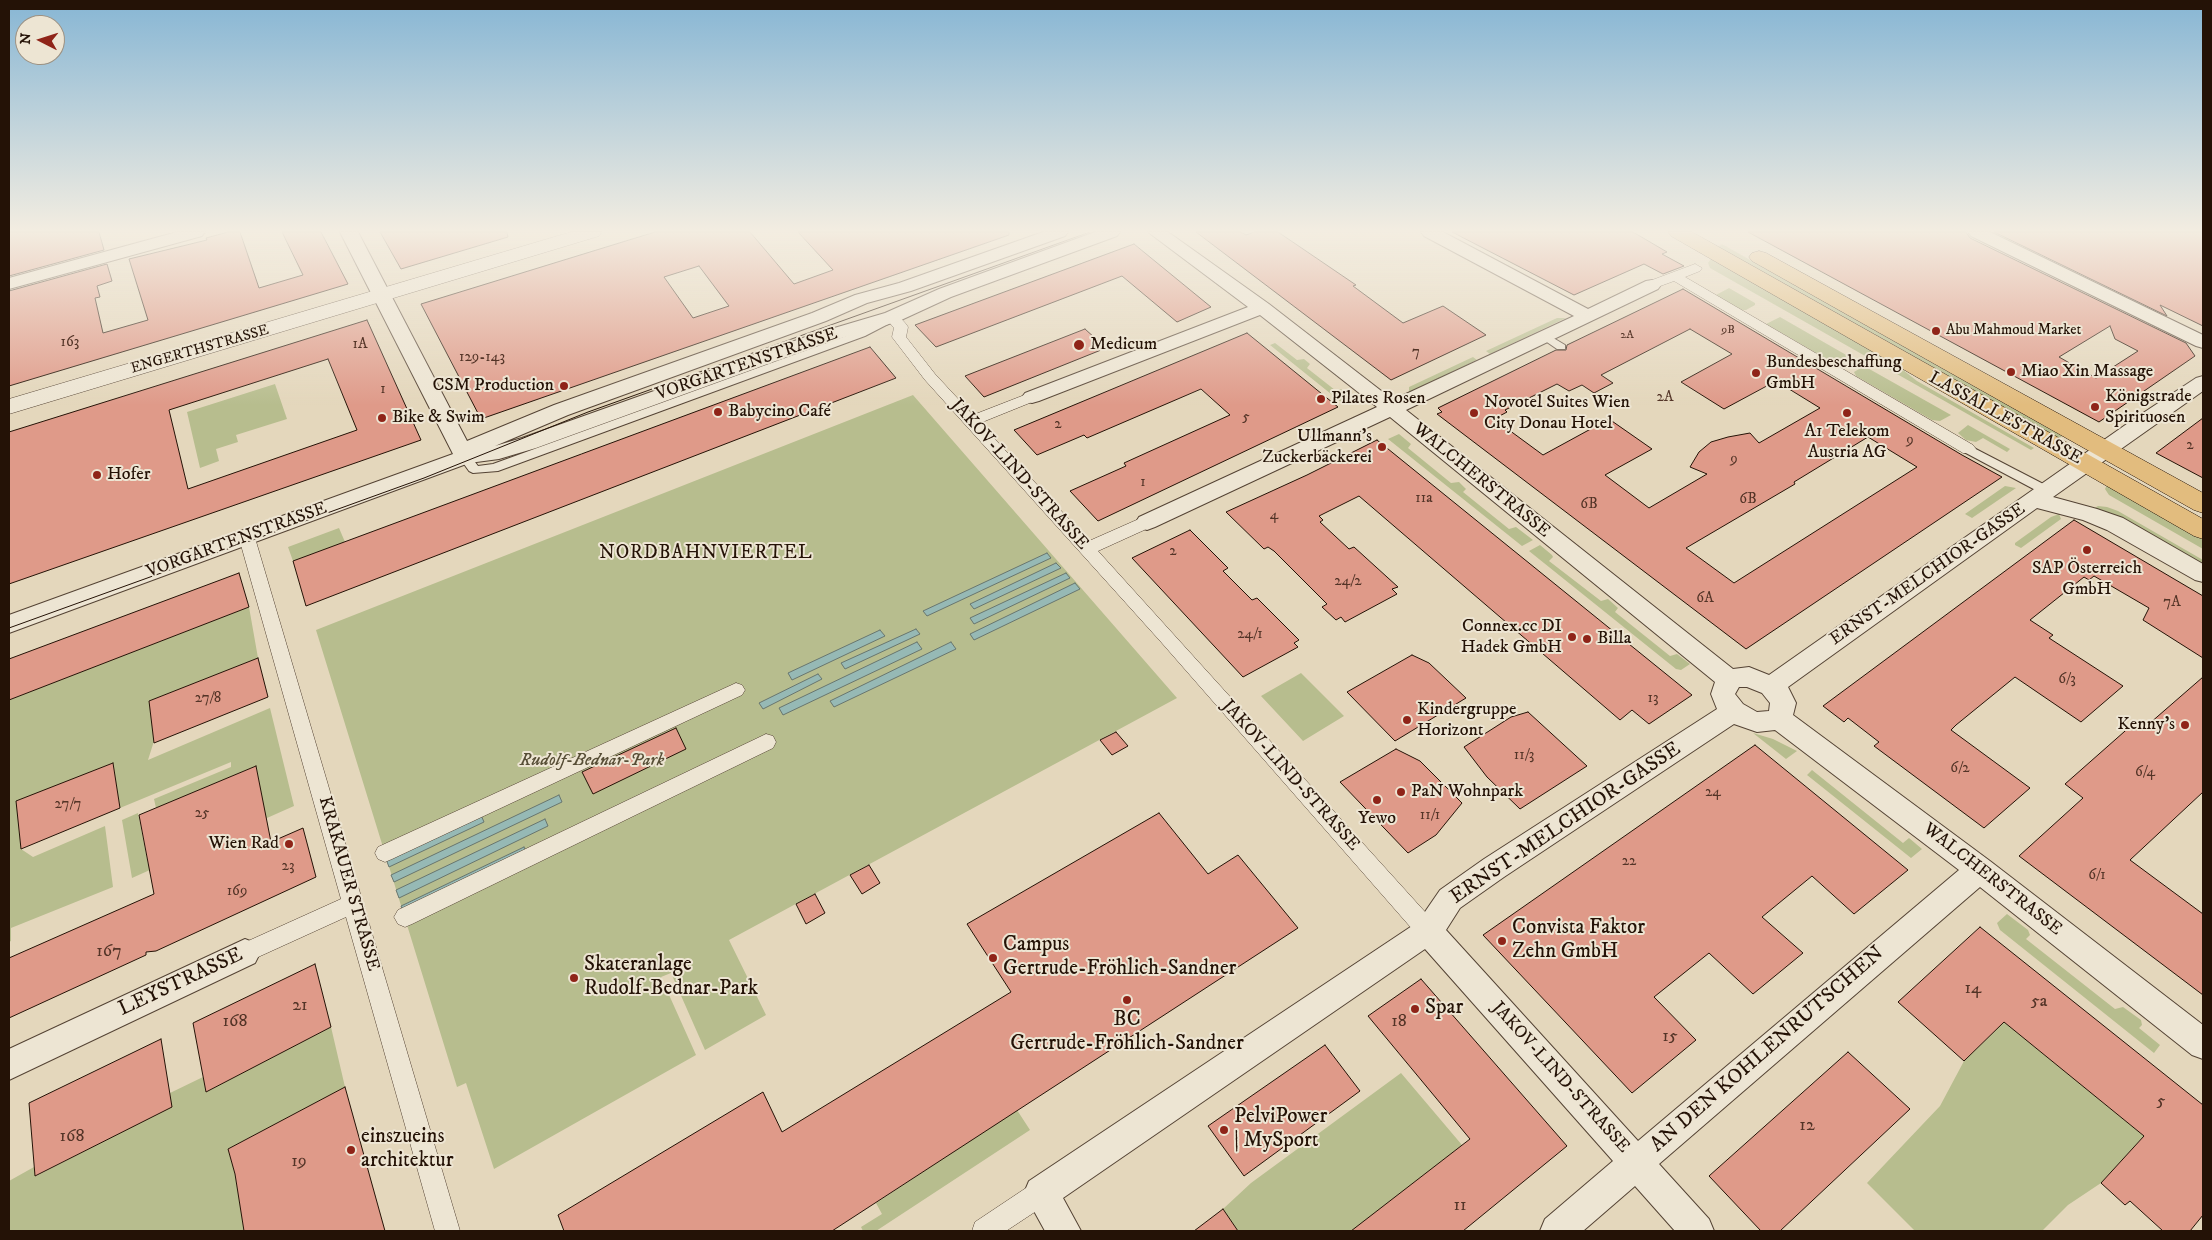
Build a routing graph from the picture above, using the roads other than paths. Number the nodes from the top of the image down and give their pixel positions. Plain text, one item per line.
1 (380, 290) edge
2 (403, 290) edge
3 (894, 290) edge
4 (954, 290) edge
5 (1237, 290) edge
6 (1542, 290) edge
7 (1642, 290) edge
8 (1698, 290) edge
9 (1780, 290) edge
10 (1818, 290) edge
11 (2096, 290) edge
12 (383, 296) junction
13 (1262, 308) junction
14 (1587, 316) junction
15 (892, 317) junction
16 (1545, 336) junction
17 (2203, 342) edge
18 (1561, 347) dead end
19 (2203, 382) edge
20 (1032, 397) joint
21 (9, 407) edge
22 (1391, 408) junction
23 (971, 421) junction
24 (1968, 449) joint
25 (2105, 450) junction
26 (465, 456) junction
27 (2085, 464) junction
28 (2041, 495) junction
29 (2203, 504) edge
30 (1147, 522) joint
31 (2203, 530) edge
32 (247, 538) junction
33 (1087, 549) junction
34 (2203, 574) edge
35 (9, 624) edge
36 (1730, 680) junction
37 (1771, 686) junction
38 (736, 690) dead end
39 (1734, 711) junction
40 (1778, 718) junction
41 (766, 742) dead end
42 (385, 853) dead end
43 (1980, 870) junction
44 (353, 904) junction
45 (405, 916) dead end
46 (1428, 931) junction
47 (245, 953) joint
48 (2203, 1044) edge
49 (9, 1065) edge
50 (1636, 1162) junction
51 (1041, 1193) junction
52 (448, 1231) edge
53 (984, 1231) edge
54 (1064, 1231) edge
55 (1557, 1231) edge
56 (1697, 1231) edge

1 - 12 street
2 - 12 street, ENGERTHSTRASSE
3 - 26 street, VORGARTENSTRASSE
4 - 15 street, VORGARTENSTRASSE
5 - 13 street, WALCHERSTRASSE
6 - 14 street
7 - 14 street
8 - 24 street
9 - 27 main road, LASSALLESTRASSE
10 - 25 main road, LASSALLESTRASSE
11 - 17 street
12 - 21 street, ENGERTHSTRASSE
12 - 26 street
13 - 20 street
13 - 22 street, WALCHERSTRASSE
14 - 16 street
15 - 23 street, JAKOV-LIND-STRASSE
15 - 26 street, VORGARTENSTRASSE
16 - 18 lane
16 - 22 street
19 - 25 street
20 - 23 street
22 - 30 street
22 - 36 street, WALCHERSTRASSE
23 - 33 street, JAKOV-LIND-STRASSE
24 - 28 lane
25 - 27 street
25 - 29 main road, LASSALLESTRASSE
26 - 32 street, VORGARTENSTRASSE
27 - 28 street, ERNST-MELCHIOR-GASSE
27 - 31 main road, LASSALLESTRASSE
28 - 34 street
28 - 37 street, ERNST-MELCHIOR-GASSE
30 - 33 street
32 - 35 street, VORGARTENSTRASSE
32 - 44 street, KRAKAUER STRASSE
33 - 46 street, JAKOV-LIND-STRASSE
36 - 37 street
36 - 39 street
37 - 40 street
38 - 42 street
39 - 40 street
39 - 46 street, ERNST-MELCHIOR-GASSE
40 - 43 street, WALCHERSTRASSE
41 - 45 street
43 - 48 street, WALCHERSTRASSE
43 - 50 street, AN DEN KOHLENRUTSCHEN
44 - 47 street, LEYSTRASSE
44 - 52 street, KRAKAUER STRASSE
46 - 50 street, JAKOV-LIND-STRASSE
46 - 51 street, ERNST-MELCHIOR-GASSE
47 - 49 street, LEYSTRASSE
50 - 55 street, AN DEN KOHLENRUTSCHEN
50 - 56 street, JAKOV-LIND-STRASSE
51 - 53 street, ERNST-MELCHIOR-GASSE
51 - 54 street

